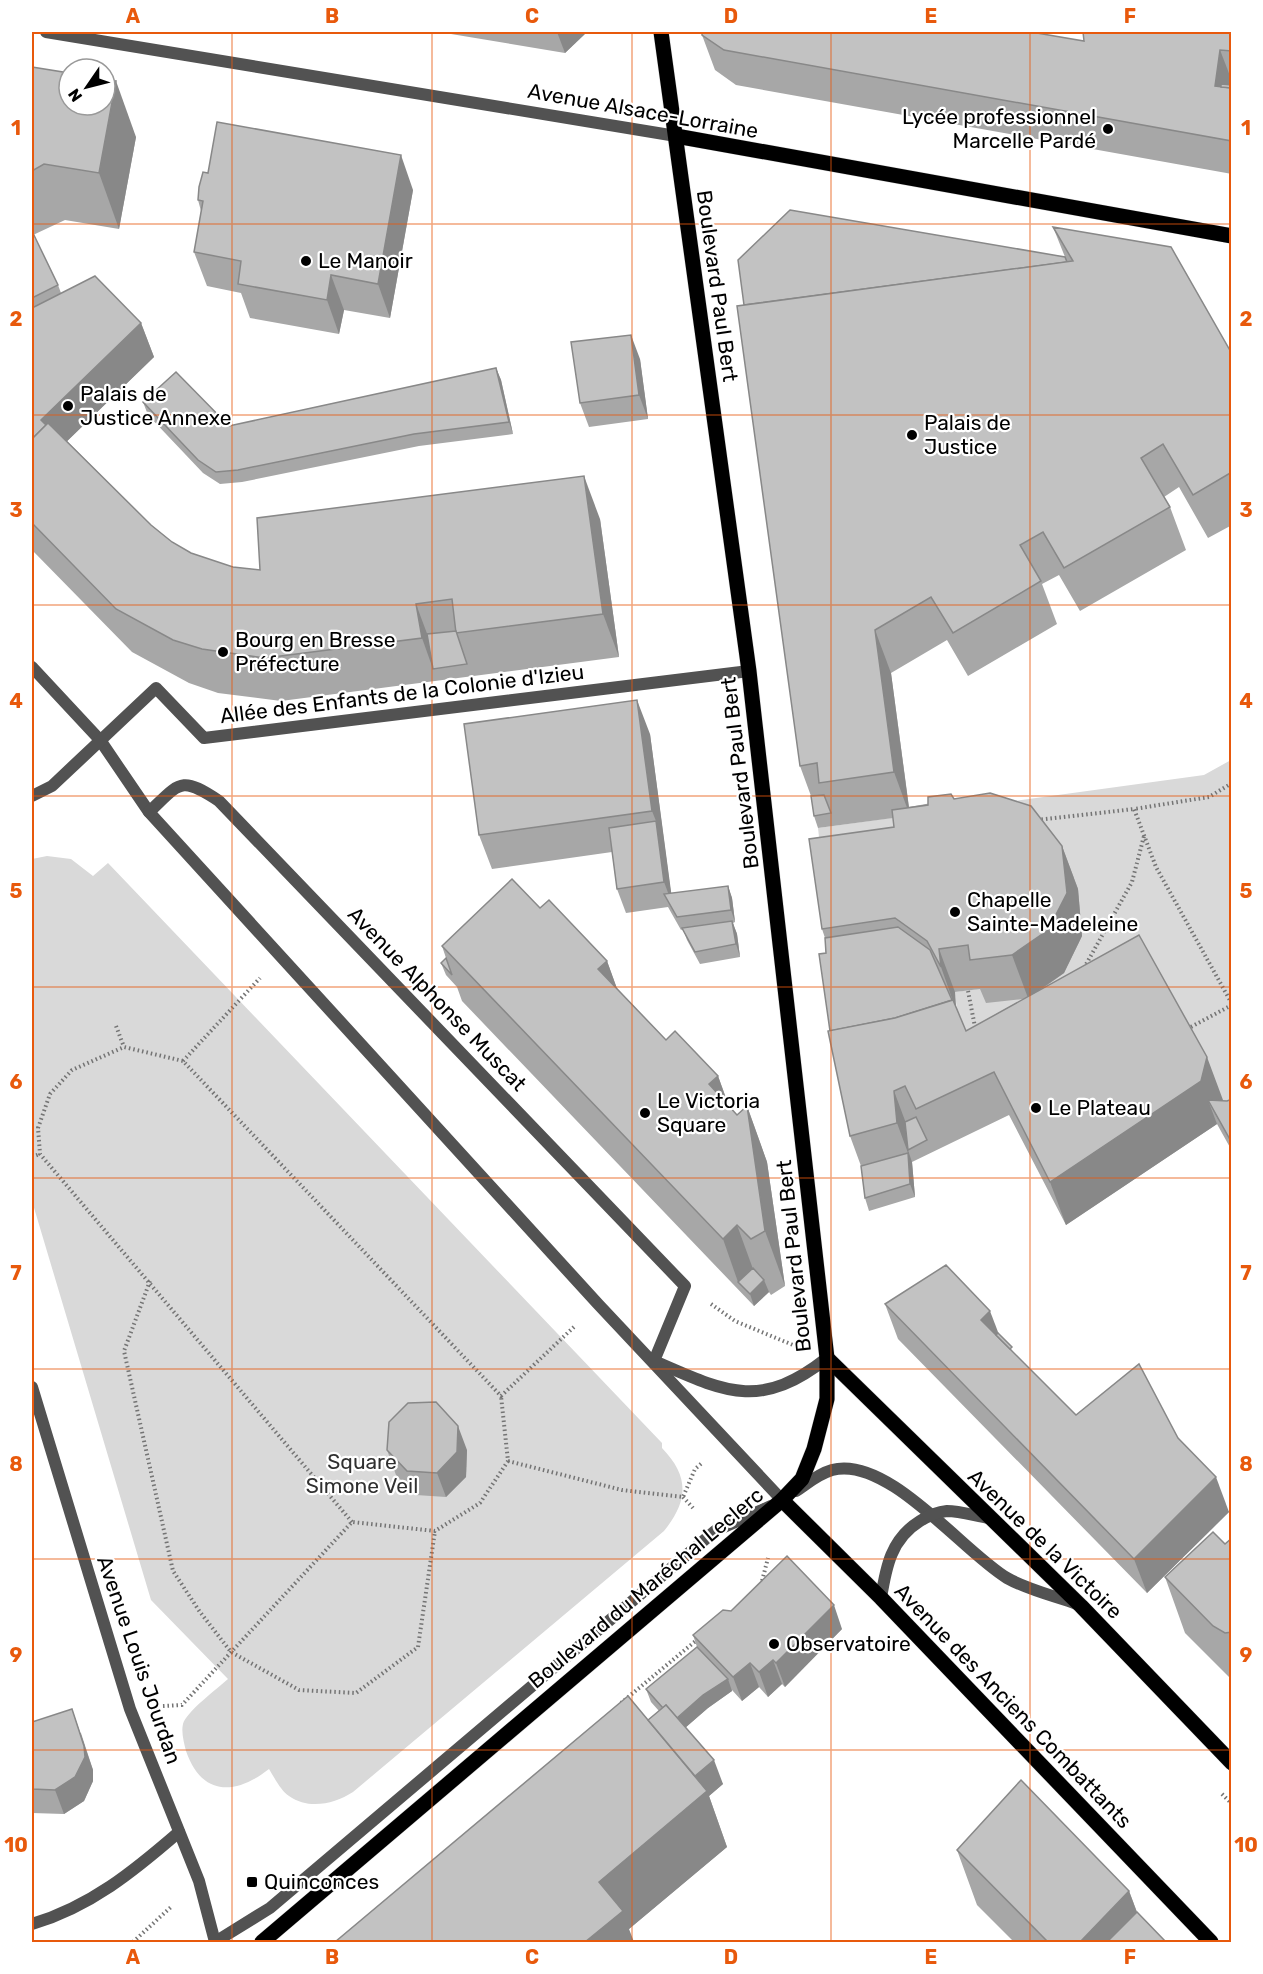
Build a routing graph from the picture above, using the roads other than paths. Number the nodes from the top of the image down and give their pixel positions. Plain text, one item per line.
1 (46, 32) edge
2 (661, 32) edge
3 (676, 136) junction
4 (1232, 236) edge
5 (32, 667) edge
6 (749, 671) junction
7 (100, 740) junction
8 (32, 796) edge
9 (149, 812) junction
10 (827, 1358) junction
11 (654, 1361) junction
12 (32, 1387) edge
13 (782, 1500) junction
14 (932, 1515) junction
15 (989, 1518) junction
16 (881, 1598) junction
17 (1081, 1606) junction
18 (1232, 1763) edge
19 (179, 1832) junction
20 (32, 1924) edge
21 (215, 1942) edge
22 (262, 1942) edge
23 (1211, 1942) edge

1 - 3 street, Avenue Alsace-Lorraine
2 - 3 main road, Boulevard Paul Bert
3 - 4 main road, Avenue Alsace-Lorraine
3 - 6 main road, Boulevard Paul Bert
5 - 7 street
6 - 7 street, Allée des Enfants de la Colonie d'Izieu
6 - 10 main road, Boulevard Paul Bert
7 - 8 street
7 - 9 street
9 - 11 street
9 - 11 street, Avenue Alphonse Muscat
10 - 11 street
10 - 13 main road, Boulevard Paul Bert
10 - 15 main road, Avenue de la Victoire
11 - 13 street
12 - 19 street, Avenue Louis Jourdan
13 - 14 street
13 - 16 main road, Avenue des Anciens Combattants
13 - 21 street, Boulevard du Maréchal Leclerc
13 - 22 main road, Boulevard du Maréchal Leclerc
14 - 15 street
14 - 16 street
14 - 17 street
15 - 17 main road, Avenue de la Victoire
16 - 23 main road, Avenue des Anciens Combattants
17 - 18 main road, Avenue de la Victoire
19 - 20 street
19 - 21 street, Avenue Louis Jourdan

